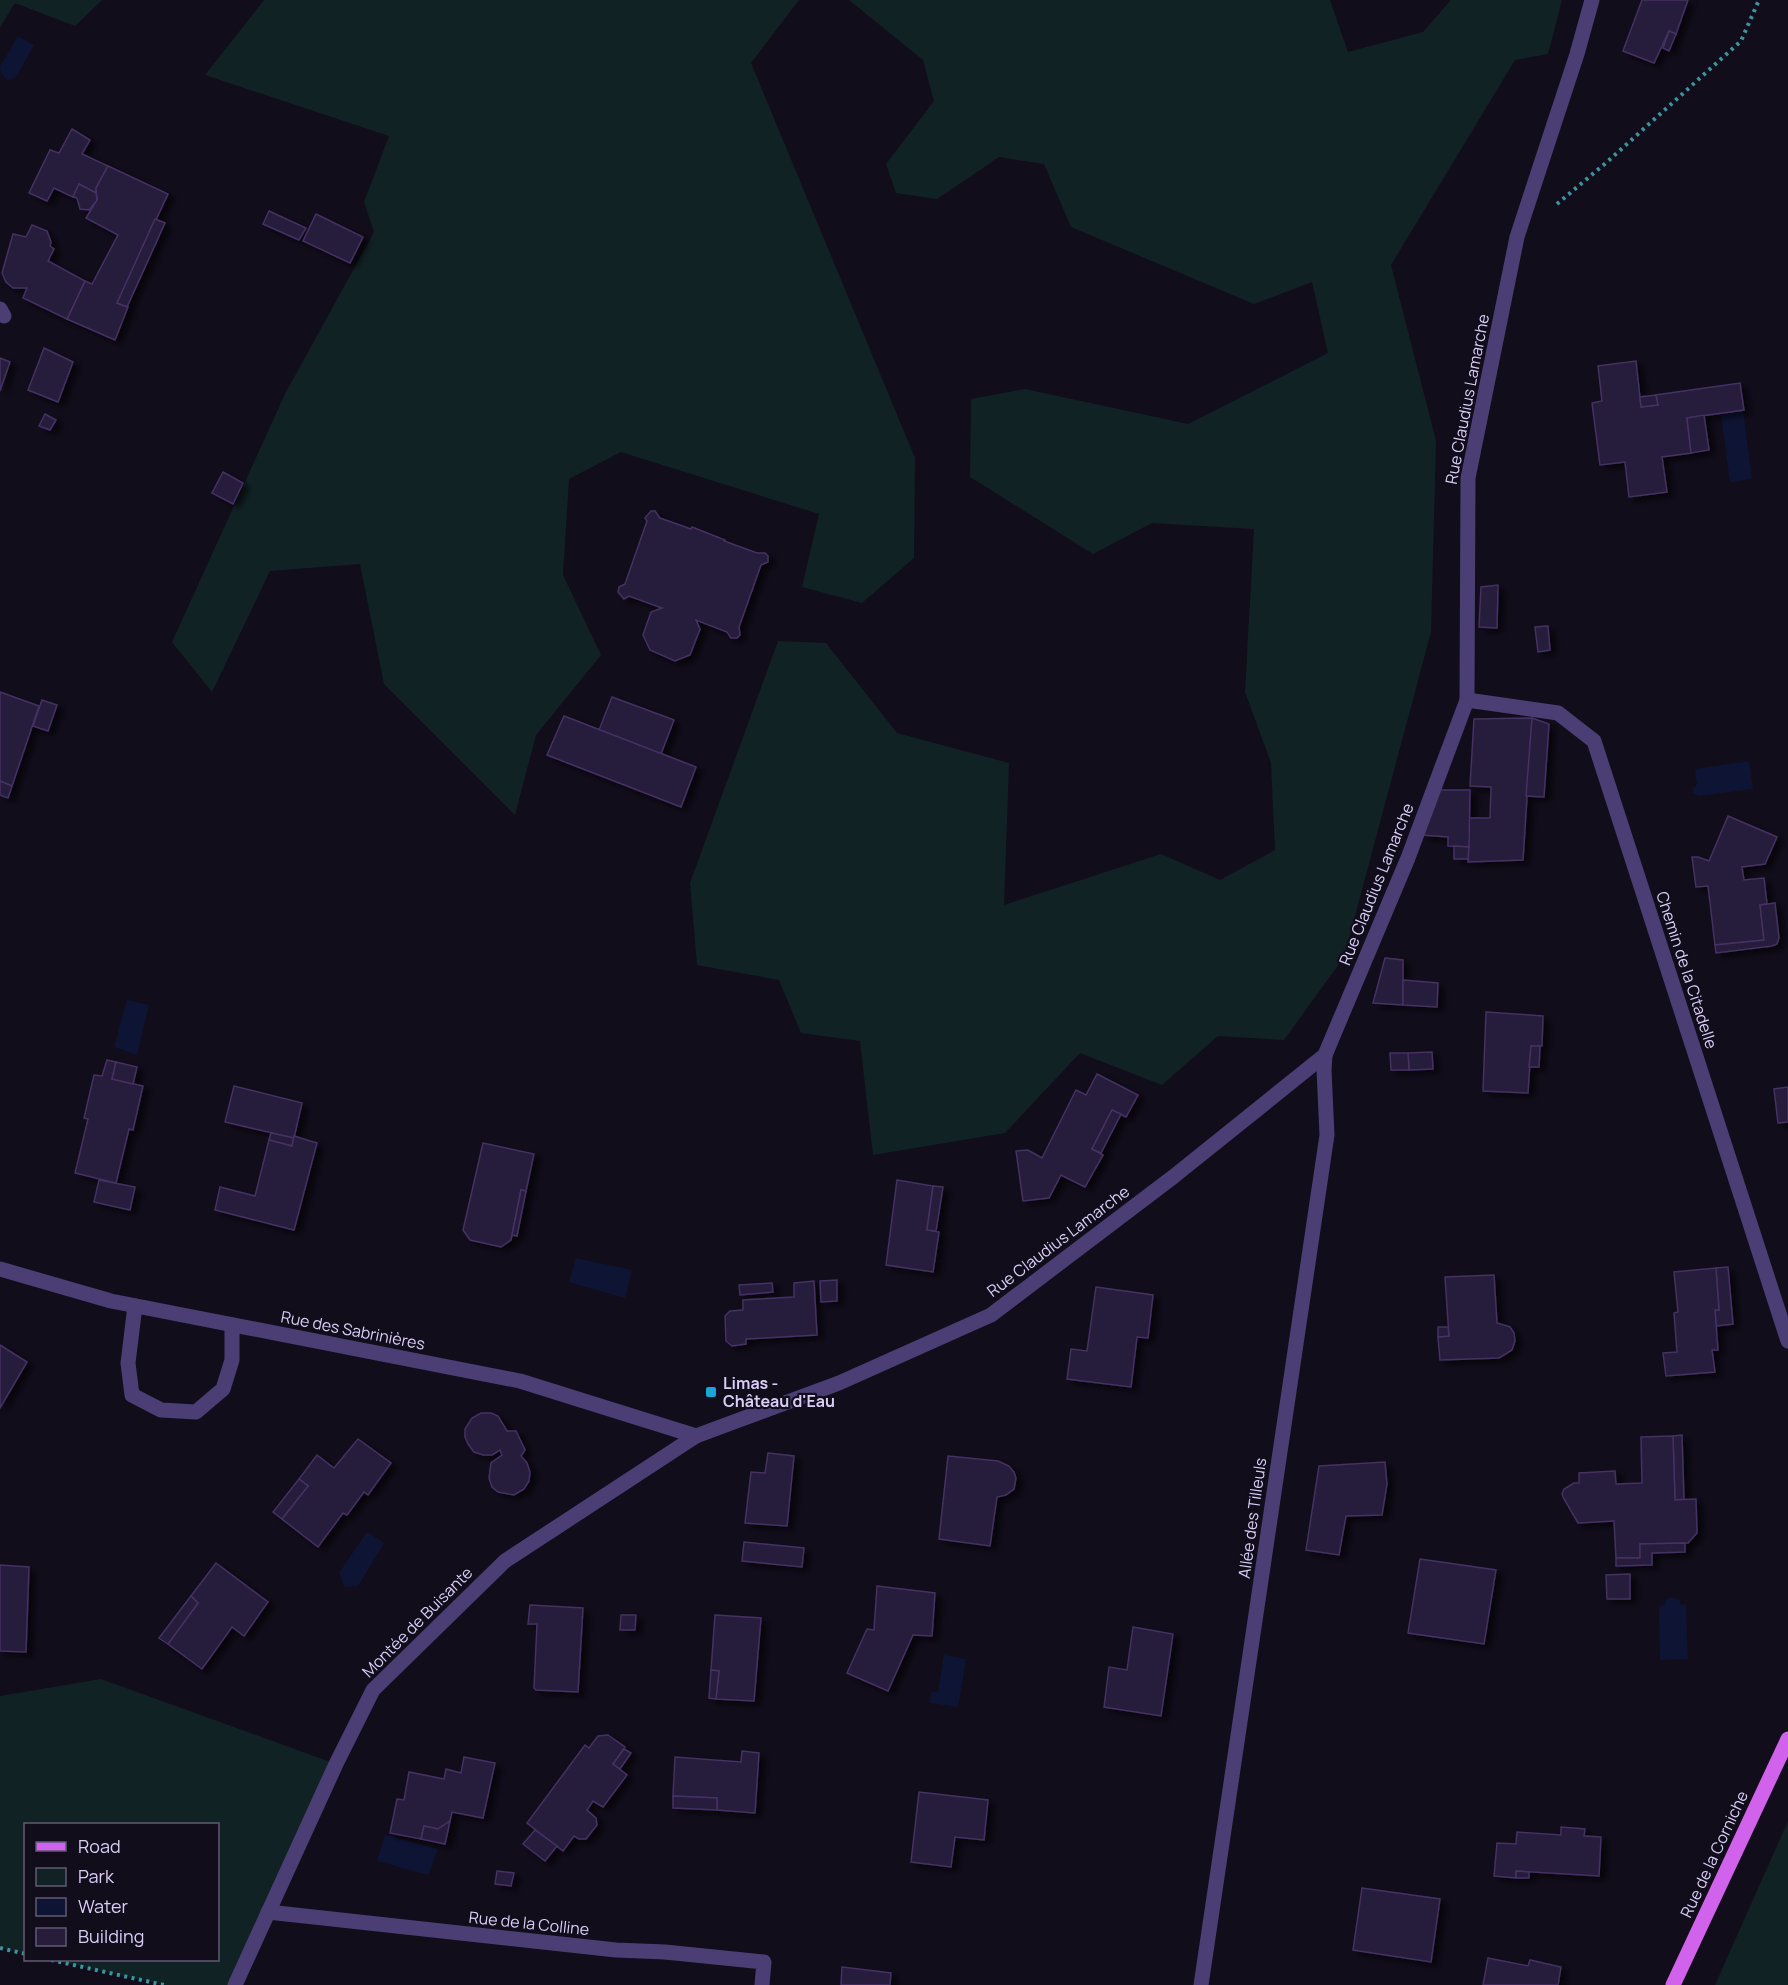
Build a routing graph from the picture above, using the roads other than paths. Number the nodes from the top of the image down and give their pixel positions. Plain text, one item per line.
1 (1592, 0) edge
2 (1467, 700) junction
3 (1325, 1055) junction
4 (0, 1269) edge
5 (135, 1306) junction
6 (232, 1325) junction
7 (1788, 1341) edge
8 (696, 1436) junction
9 (1788, 1739) edge
10 (268, 1912) junction
11 (235, 1985) edge
12 (762, 1985) edge
13 (1201, 1985) edge
14 (1673, 1985) edge

1 - 2 street, Rue Claudius Lamarche
2 - 3 street, Rue Claudius Lamarche
2 - 7 street, Chemin de la Citadelle
3 - 8 street, Rue Claudius Lamarche
3 - 13 street, Allée des Tilleuls
4 - 5 street, Rue des Sabrinières
5 - 6 street, Rue des Sabrinières
5 - 6 street
6 - 8 street, Rue des Sabrinières
8 - 10 street, Montée de Buisante
9 - 14 main road, Rue de la Corniche
10 - 11 street, Montée de Buisante
10 - 12 street, Rue de la Colline

